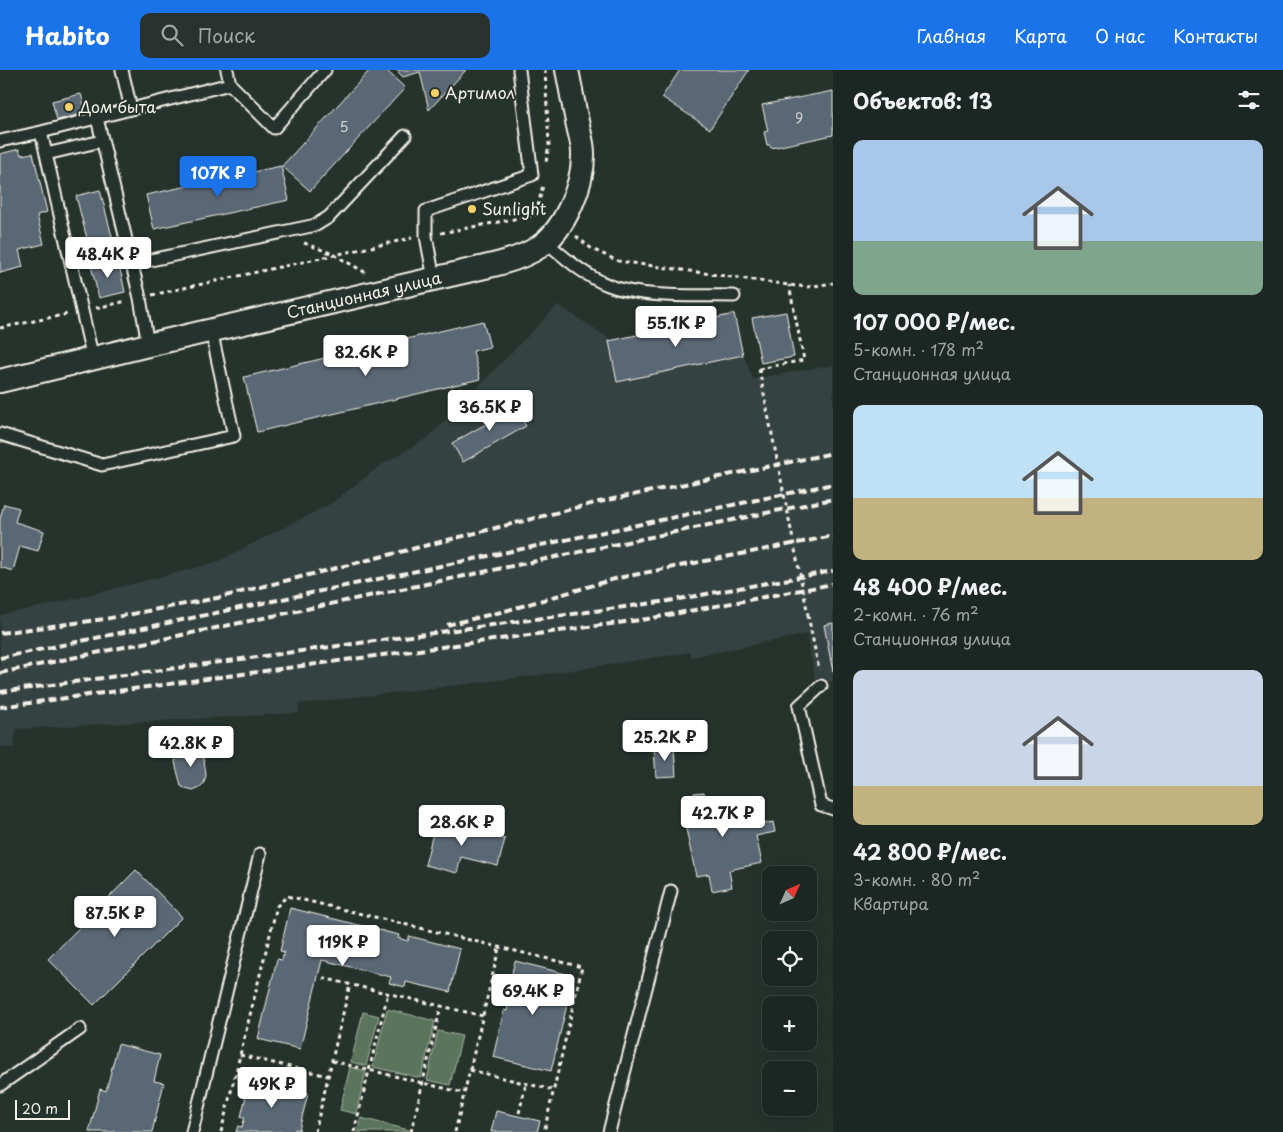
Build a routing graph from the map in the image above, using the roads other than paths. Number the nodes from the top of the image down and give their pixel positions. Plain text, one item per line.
1 (122, 70) edge
2 (227, 70) edge
3 (325, 70) edge
4 (519, 70) edge
5 (567, 70) edge
6 (230, 84) junction
7 (131, 109) junction
8 (97, 118) junction
9 (41, 132) junction
10 (405, 136) dead end
11 (0, 141) edge
12 (102, 141) junction
13 (46, 154) junction
14 (546, 242) junction
15 (132, 264) junction
16 (434, 279) junction
17 (734, 296) dead end
18 (211, 330) junction
19 (148, 345) junction
20 (93, 359) junction
21 (0, 381) edge
22 (0, 434) edge
23 (822, 686) dead end
24 (833, 809) edge
25 (260, 854) dead end
26 (671, 891) dead end
27 (80, 1029) dead end
28 (0, 1085) edge
29 (192, 1132) edge
30 (609, 1132) edge

1 - 7 lane
2 - 6 lane
3 - 6 lane
4 - 16 lane
5 - 14 street, Станционная улица
6 - 7 lane
7 - 8 lane
8 - 9 lane
8 - 12 lane
9 - 11 lane
9 - 13 lane
10 - 15 lane
12 - 13 lane
12 - 15 lane
13 - 20 lane
14 - 16 street, Станционная улица
14 - 17 lane
15 - 19 lane
16 - 18 street, Станционная улица
18 - 19 street, Станционная улица
18 - 22 lane
19 - 20 street, Станционная улица
20 - 21 street, Станционная улица
23 - 24 lane
25 - 29 lane
26 - 30 lane
27 - 28 lane

